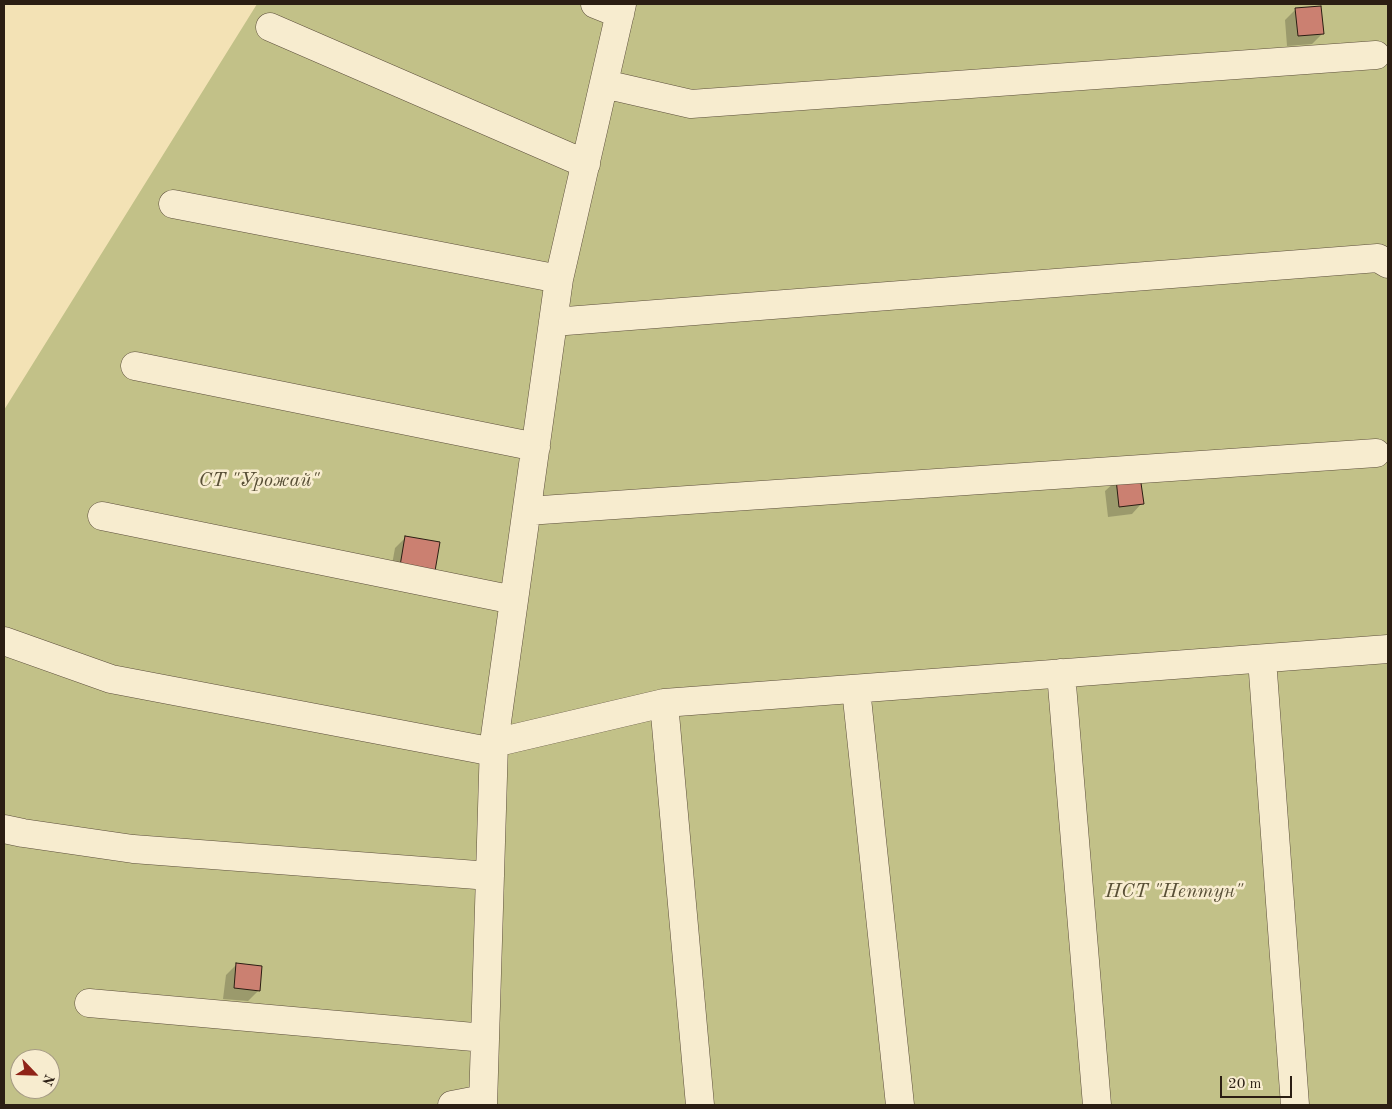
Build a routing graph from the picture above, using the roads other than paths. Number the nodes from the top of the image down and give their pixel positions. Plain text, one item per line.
1 (595, 4) edge
2 (621, 9) edge
3 (270, 27) dead end
4 (1376, 55) dead end
5 (604, 84) junction
6 (586, 164) junction
7 (173, 204) dead end
8 (1388, 264) edge
9 (559, 278) junction
10 (553, 322) junction
11 (136, 366) dead end
12 (536, 447) junction
13 (1376, 453) dead end
14 (527, 512) junction
15 (102, 516) dead end
16 (514, 600) junction
17 (4, 641) edge
18 (1388, 649) edge
19 (1262, 658) junction
20 (1061, 674) junction
21 (856, 688) junction
22 (664, 703) junction
23 (494, 748) junction
24 (4, 828) edge
25 (490, 876) junction
26 (89, 1003) dead end
27 (485, 1038) junction
28 (483, 1102) edge
29 (452, 1105) edge
30 (700, 1105) edge
31 (900, 1105) edge
32 (1097, 1105) edge
33 (1295, 1105) edge

1 - 2 lane
2 - 5 lane
3 - 6 lane
4 - 5 lane
5 - 6 lane
6 - 9 lane
7 - 9 lane
8 - 10 lane
9 - 10 lane
10 - 12 lane
11 - 12 lane
12 - 14 lane
13 - 14 lane
14 - 16 lane
15 - 16 lane
16 - 23 lane
17 - 23 lane
18 - 19 lane
19 - 20 lane
19 - 33 lane
20 - 21 lane
20 - 32 lane
21 - 22 lane
21 - 31 lane
22 - 23 lane
22 - 30 lane
23 - 25 lane
24 - 25 lane
25 - 27 lane
26 - 27 lane
27 - 28 lane
28 - 29 lane

